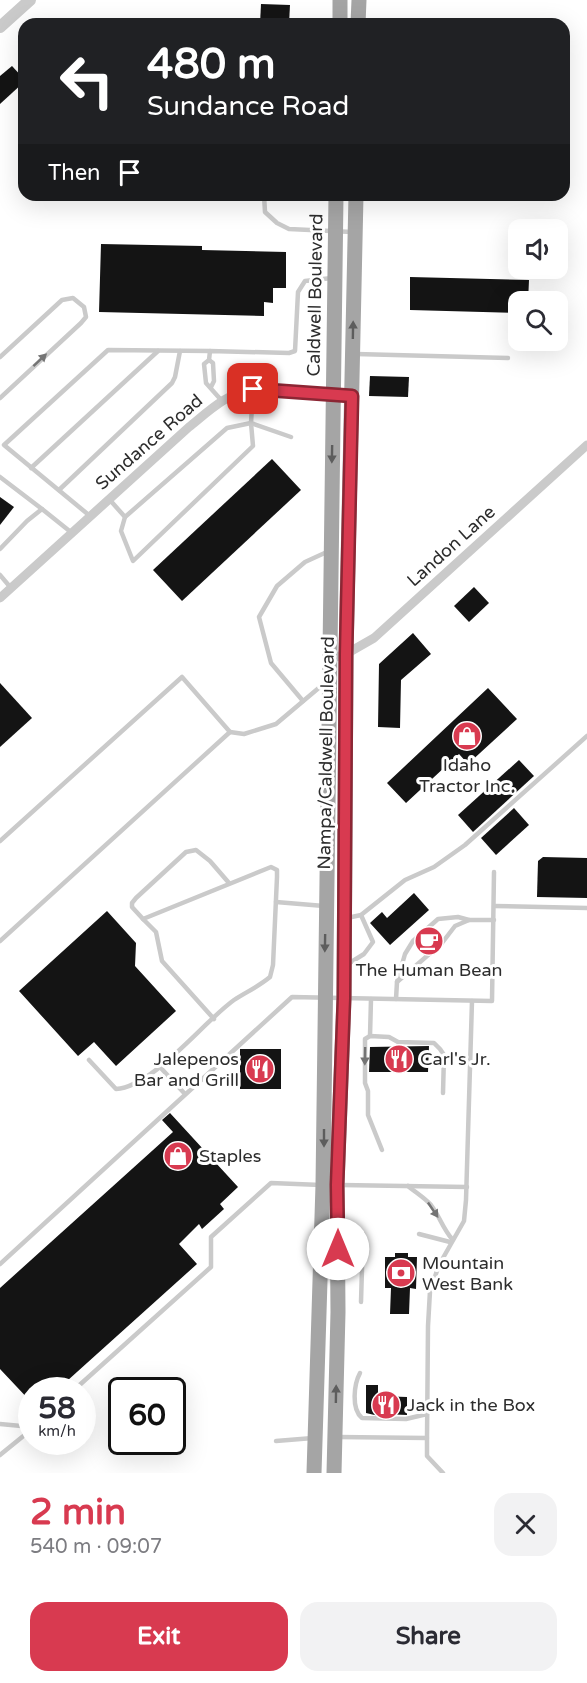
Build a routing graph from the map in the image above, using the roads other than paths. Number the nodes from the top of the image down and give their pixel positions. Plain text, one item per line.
1 (30, 0) edge
2 (340, 0) edge
3 (359, 0) edge
4 (340, 18) edge
5 (358, 18) edge
6 (0, 27) edge
7 (265, 201) edge
8 (336, 201) edge
9 (356, 201) edge
10 (335, 231) junction
11 (355, 232) junction
12 (334, 278) junction
13 (158, 351) junction
14 (180, 351) junction
15 (210, 351) junction
16 (353, 354) junction
17 (0, 357) edge
18 (508, 358) dead end
19 (209, 360) junction
20 (211, 387) junction
21 (253, 389) junction
22 (333, 395) junction
23 (352, 396) junction
24 (0, 398) edge
25 (222, 401) junction
26 (251, 423) junction
27 (291, 437) dead end
28 (2, 444) edge
29 (587, 445) edge
30 (31, 468) junction
31 (0, 477) edge
32 (59, 490) junction
33 (110, 499) junction
34 (42, 509) junction
35 (91, 516) junction
36 (125, 517) junction
37 (72, 533) junction
38 (0, 549) edge
39 (331, 550) junction
40 (0, 575) edge
41 (11, 588) junction
42 (0, 598) edge
43 (346, 654) junction
44 (329, 658) junction
45 (329, 679) junction
46 (303, 700) junction
47 (230, 732) junction
48 (587, 736) edge
49 (0, 841) edge
50 (494, 872) dead end
51 (229, 883) junction
52 (276, 902) junction
53 (326, 906) junction
54 (494, 906) junction
55 (587, 908) edge
56 (361, 915) junction
57 (143, 919) junction
58 (344, 919) junction
59 (469, 920) junction
60 (494, 920) junction
61 (0, 941) edge
62 (344, 966) junction
63 (397, 982) junction
64 (324, 998) junction
65 (344, 998) junction
66 (371, 999) junction
67 (396, 999) junction
68 (472, 1001) junction
69 (214, 1019) junction
70 (370, 1036) junction
71 (89, 1060) dead end
72 (159, 1066) junction
73 (443, 1093) dead end
74 (185, 1094) junction
75 (382, 1150) dead end
76 (330, 1185) junction
77 (408, 1186) junction
78 (467, 1186) junction
79 (363, 1234) dead end
80 (419, 1234) dead end
81 (451, 1241) junction
82 (0, 1264) edge
83 (362, 1302) dead end
84 (360, 1373) dead end
85 (88, 1377) edge
86 (427, 1414) junction
87 (0, 1424) edge
88 (18, 1426) edge
89 (335, 1437) junction
90 (316, 1438) junction
91 (427, 1438) junction
92 (18, 1440) edge
93 (276, 1442) dead end
94 (0, 1455) edge
95 (314, 1473) edge
96 (334, 1473) edge
97 (443, 1473) edge

1 - 6 street
2 - 4 main road
3 - 5 main road
7 - 10 lane
8 - 10 main road, Caldwell Boulevard
9 - 11 main road, Nampa/Caldwell Boulevard
10 - 11 lane
10 - 12 main road, Caldwell Boulevard
16 -> 11 main road, Nampa/Caldwell Boulevard
12 - 15 lane
12 - 22 main road, Caldwell Boulevard
13 - 14 lane
13 - 28 lane
13 - 30 lane
14 - 15 lane
14 - 32 lane
15 - 19 lane
16 - 18 lane
16 - 23 main road, Nampa/Caldwell Boulevard
24 -> 17 lane
19 - 20 lane
19 - 20 lane
20 - 25 lane
21 - 22 street, Sundance Road
21 - 25 street, Sundance Road
21 - 26 lane
22 - 23 street, Sundance Road
22 -> 39 main road, Nampa/Caldwell Boulevard
23 - 43 main road, Nampa/Caldwell Boulevard
25 - 33 street, Sundance Road
26 - 27 lane
26 - 36 lane
26 - 36 lane
28 - 30 lane
29 - 43 street, Landon Lane
30 - 32 lane
31 - 34 lane
32 - 35 lane
33 - 35 street, Sundance Road
33 - 36 lane
34 - 37 lane
34 - 38 lane
35 - 37 street, Sundance Road
37 - 41 street, Sundance Road
39 - 44 main road, Nampa/Caldwell Boulevard
39 - 46 lane
40 - 41 lane
41 - 42 street, Sundance Road
43 - 44 street, Landon Lane
43 - 58 main road, Nampa/Caldwell Boulevard
44 - 45 main road, Nampa/Caldwell Boulevard
45 - 46 lane
45 - 53 main road, Nampa/Caldwell Boulevard
46 - 47 lane
47 - 49 lane
47 - 61 lane
48 - 56 lane
50 - 54 lane
51 - 52 lane
51 - 57 lane
51 - 57 lane
52 - 53 lane
52 - 69 lane
53 -> 64 main road, Nampa/Caldwell Boulevard
54 - 55 lane
54 - 60 lane
56 - 58 lane
56 - 62 lane
57 - 69 lane
58 - 62 main road, Nampa/Caldwell Boulevard
59 - 60 lane
59 - 63 lane
59 - 63 lane
60 - 68 lane
62 - 65 main road, Nampa/Caldwell Boulevard
63 - 67 lane
64 - 65 lane
64 - 74 lane
64 -> 76 main road, Nampa/Caldwell Boulevard
65 - 66 lane
65 - 76 main road, Nampa/Caldwell Boulevard
66 - 67 lane
66 - 70 lane
67 - 68 lane
68 - 78 lane
69 - 72 lane
70 - 73 lane
70 -> 75 lane
71 - 72 lane
72 - 74 lane
74 - 82 lane
76 - 77 lane
76 - 85 lane
89 -> 76 main road, Nampa/Caldwell Boulevard
76 - 90 main road, Nampa/Caldwell Boulevard
77 - 78 lane
77 -> 81 lane
78 - 81 lane
79 - 83 lane
80 - 81 lane
81 - 86 lane
84 - 86 lane
86 - 91 lane
87 - 88 lane
89 - 91 lane
89 - 96 main road
90 - 93 lane
90 - 95 main road
91 - 97 lane
92 - 94 lane

